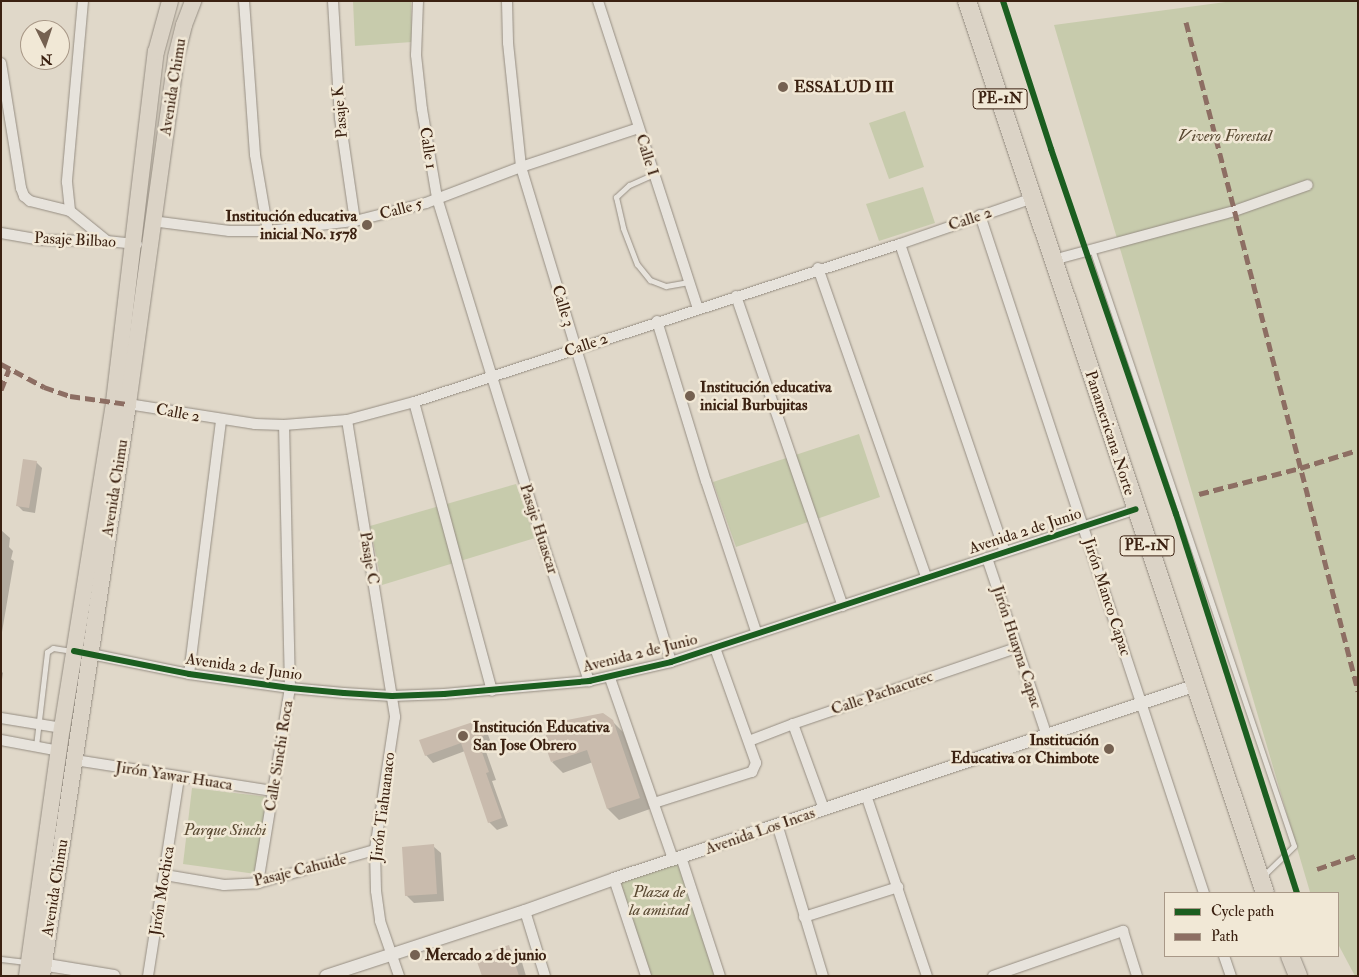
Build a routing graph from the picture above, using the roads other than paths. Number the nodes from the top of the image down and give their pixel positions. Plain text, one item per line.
1 (82, 1) edge
2 (170, 1) edge
3 (193, 1) edge
4 (244, 1) edge
5 (333, 1) edge
6 (418, 1) edge
7 (507, 1) edge
8 (598, 1) edge
9 (967, 1) edge
10 (1, 63) edge
11 (639, 128) junction
12 (520, 167) junction
13 (654, 174) junction
14 (1308, 185) dead end
15 (437, 198) junction
16 (1033, 198) junction
17 (70, 211) junction
18 (980, 215) junction
19 (152, 221) junction
20 (355, 221) junction
21 (268, 231) junction
22 (1, 233) edge
23 (107, 241) junction
24 (141, 244) junction
25 (900, 244) junction
26 (1092, 249) junction
27 (1053, 260) junction
28 (818, 268) junction
29 (689, 282) junction
30 (736, 296) junction
31 (698, 308) junction
32 (657, 321) junction
33 (576, 349) junction
34 (492, 377) junction
35 (414, 402) junction
36 (128, 404) junction
37 (222, 420) junction
38 (347, 420) junction
39 (284, 425) junction
40 (1135, 509) junction
41 (1083, 526) junction
42 (1005, 552) junction
43 (988, 558) junction
44 (926, 577) junction
45 (843, 606) junction
46 (757, 634) junction
47 (715, 648) junction
48 (1016, 648) junction
49 (81, 652) junction
50 (671, 662) junction
51 (189, 674) junction
52 (610, 678) junction
53 (589, 681) junction
54 (1194, 686) junction
55 (290, 688) junction
56 (492, 690) junction
57 (392, 696) junction
58 (1142, 704) junction
59 (1, 718) edge
60 (38, 724) junction
61 (793, 724) junction
62 (62, 728) junction
63 (1047, 736) junction
64 (1, 740) edge
65 (749, 741) junction
66 (36, 747) junction
67 (59, 752) junction
68 (75, 760) junction
69 (179, 777) junction
70 (273, 791) junction
71 (866, 795) junction
72 (654, 803) junction
73 (824, 809) junction
74 (777, 824) junction
75 (375, 850) junction
76 (677, 858) junction
77 (165, 875) junction
78 (614, 878) junction
79 (258, 884) junction
80 (1262, 886) edge
81 (898, 887) junction
82 (1204, 892) edge
83 (525, 912) junction
84 (804, 916) junction
85 (392, 954) junction
86 (1224, 957) edge
87 (1290, 957) edge
88 (1, 959) edge
89 (35, 969) edge
90 (114, 976) edge
91 (148, 976) edge
92 (326, 976) edge
93 (399, 976) edge
94 (545, 976) edge
95 (646, 976) edge
96 (720, 976) edge
97 (823, 976) edge
98 (927, 976) edge
99 (993, 976) edge
100 (1137, 976) edge
101 (1230, 976) edge
102 (1298, 976) edge

1 - 17 street
2 - 24 main road, Avenida Chimu
3 - 19 main road, Avenida Chimu
4 - 21 street
5 - 20 street, Pasaje K
6 - 15 street, Calle 1
7 - 12 street, Calle 3
8 - 11 street, Calle I
9 - 16 highway, Panamericana Norte / PE-1N
10 - 17 street
11 - 12 street, Calle 5
11 - 13 street, Calle I
12 - 15 street, Calle 5
12 - 33 street, Calle 3
13 - 29 street, Calle I
13 - 29 lane
14 - 26 street
15 - 20 street, Calle 5
15 - 34 street, Calle 1
16 - 18 street, Calle 2
16 - 27 highway, Panamericana Norte / PE-1N
17 - 23 street
18 - 25 street, Calle 2
18 - 41 street, Jirón Manco Capac
19 - 21 street, Calle 5
19 - 24 main road, Avenida Chimu
20 - 21 street, Calle 5
22 - 23 street, Pasaje Bilbao
23 - 24 street, Pasaje Bilbao
24 - 36 main road, Avenida Chimu
24 - 49 main road, Avenida Chimu
25 - 28 street, Calle 2
25 - 42 street
26 - 27 street
26 - 80 lane
27 - 40 highway, Panamericana Norte / PE-1N
28 - 30 street, Calle 2
28 - 44 street
29 - 31 street, Calle I
30 - 31 street, Calle 2
30 - 45 street
31 - 32 street, Calle 2
32 - 33 street, Calle 2
32 - 46 street
33 - 34 street, Calle 2
33 - 50 street, Calle 3
34 - 35 street, Calle 2
34 - 53 street, Pasaje Huascar
35 - 38 street, Calle 2
35 - 56 street
36 - 37 street, Calle 2
36 - 49 main road, Avenida Chimu
37 - 39 street, Calle 2
37 - 51 street
38 - 39 street, Calle 2
38 - 57 street, Pasaje C
39 - 55 street, Calle Sinchi Roca
40 - 41 street, Avenida 2 de Junio
40 - 54 highway, Panamericana Norte / PE-1N
41 - 42 street, Avenida 2 de Junio
41 - 58 street, Jirón Manco Capac
42 - 43 street, Avenida 2 de Junio
43 - 44 street, Avenida 2 de Junio
43 - 48 street, Jirón Huayna Capac
44 - 45 street, Avenida 2 de Junio
45 - 46 street, Avenida 2 de Junio
46 - 47 street, Avenida 2 de Junio
47 - 50 street, Avenida 2 de Junio
47 - 65 street
48 - 61 street, Calle Pachacutec
48 - 63 street, Jirón Huayna Capac
49 - 51 street, Avenida 2 de Junio
49 - 60 lane
49 - 62 main road, Avenida Chimu
49 - 68 main road, Avenida Chimu
50 - 52 street, Avenida 2 de Junio
51 - 55 street, Avenida 2 de Junio
52 - 53 street, Avenida 2 de Junio
52 - 72 street
53 - 56 street, Avenida 2 de Junio
54 - 58 street, Avenida Los Incas
54 - 80 highway, Panamericana Norte / PE-1N
55 - 57 street, Avenida 2 de Junio
55 - 70 street, Calle Sinchi Roca
56 - 57 street, Avenida 2 de Junio
57 - 75 street, Jirón Tiahuanaco
58 - 63 street, Avenida Los Incas
58 - 82 street, Jirón Manco Capac
59 - 60 street
60 - 62 street
60 - 66 lane
61 - 65 street, Calle Pachacutec
61 - 73 street
62 - 67 main road, Avenida Chimu
63 - 71 street, Avenida Los Incas
64 - 66 street
65 - 72 street
66 - 67 street
67 - 89 main road, Avenida Chimu
68 - 69 street, Jirón Yawar Huaca
68 - 89 main road, Avenida Chimu
69 - 70 street, Jirón Yawar Huaca
69 - 77 street, Jirón Mochica
70 - 79 street, Calle Sinchi Roca
71 - 73 street, Avenida Los Incas
71 - 81 street
72 - 76 street
73 - 74 street, Avenida Los Incas
74 - 76 street, Avenida Los Incas
74 - 84 street
75 - 79 street, Pasaje Cahuide
75 - 85 street, Jirón Tiahuanaco
76 - 78 street, Avenida Los Incas
76 - 96 street
77 - 79 street, Pasaje Cahuide
77 - 91 street, Jirón Mochica
78 - 83 street, Avenida Los Incas
78 - 95 street
81 - 84 street
81 - 98 street
83 - 85 street, Avenida Los Incas
83 - 94 street
84 - 97 street
85 - 92 street, Avenida Los Incas
85 - 93 street, Jirón Tiahuanaco
86 - 101 street
87 - 102 highway
88 - 89 lane
89 - 90 street
99 - 100 street

